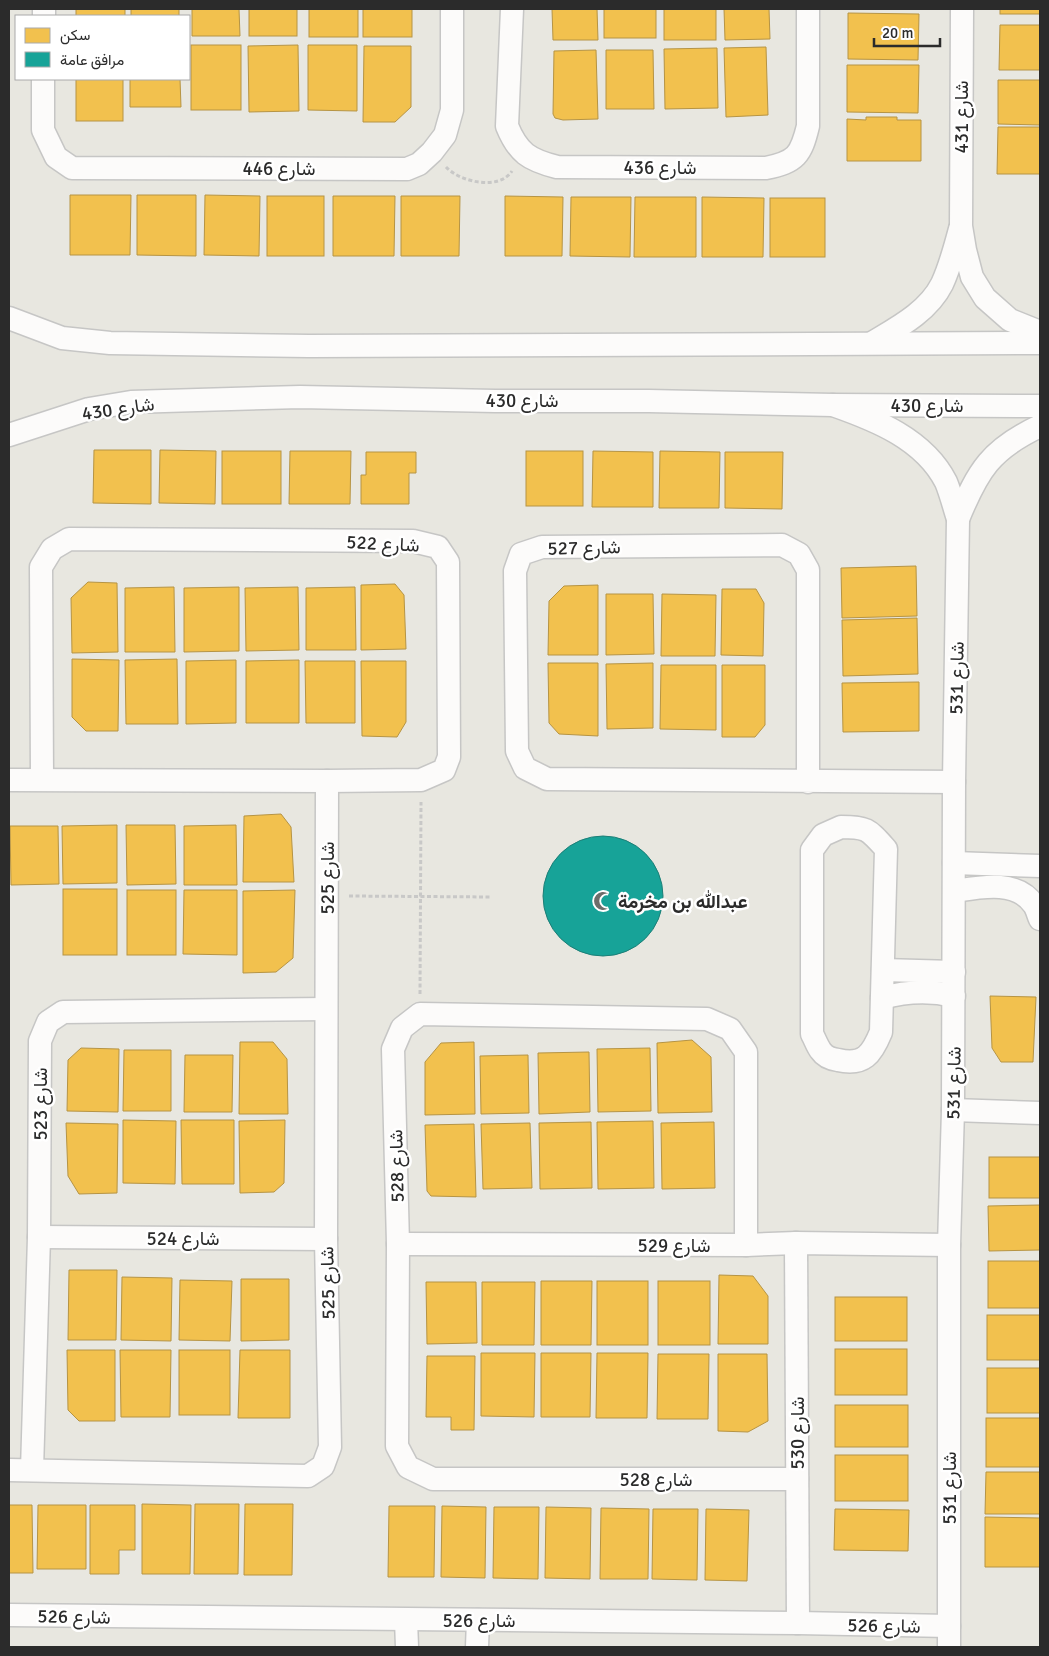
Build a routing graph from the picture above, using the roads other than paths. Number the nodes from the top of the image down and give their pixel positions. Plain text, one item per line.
1 (452, 9) edge
2 (512, 9) edge
3 (808, 9) edge
4 (962, 9) edge
5 (43, 80) edge
6 (961, 226) junction
7 (9, 318) edge
8 (1040, 332) edge
9 (872, 343) junction
10 (1040, 343) edge
11 (833, 405) junction
12 (1040, 406) edge
13 (1040, 426) edge
14 (9, 435) edge
15 (958, 519) junction
16 (9, 780) edge
17 (42, 780) junction
18 (327, 781) junction
19 (808, 782) junction
20 (954, 782) junction
21 (954, 863) junction
22 (1040, 866) edge
23 (954, 891) junction
24 (1038, 903) edge
25 (883, 970) junction
26 (954, 972) junction
27 (954, 996) junction
28 (882, 998) junction
29 (326, 1009) junction
30 (953, 1110) junction
31 (1040, 1113) edge
32 (39, 1237) junction
33 (326, 1239) junction
34 (796, 1243) junction
35 (398, 1244) junction
36 (746, 1245) junction
37 (949, 1245) junction
38 (9, 1470) edge
39 (32, 1470) junction
40 (797, 1479) junction
41 (9, 1615) edge
42 (406, 1620) junction
43 (478, 1620) junction
44 (798, 1622) junction
45 (949, 1637) edge
46 (407, 1647) edge
47 (477, 1647) edge

1 - 5 street, شارع 446
2 - 3 street, شارع 436
4 - 6 street, شارع 431
6 - 8 street, شارع 431
6 - 9 street, شارع 431
7 - 9 street
9 - 10 street
11 - 12 street, شارع 430
11 - 14 street, شارع 430
11 - 15 street, شارع 531
13 - 15 street, شارع 531
15 - 20 street, شارع 531
16 - 17 street, شارع 522
17 - 18 street, شارع 522
17 - 18 street, شارع 522
18 - 29 street, شارع 525
19 - 19 street, شارع 527
19 - 20 street, شارع 527
20 - 21 street, شارع 531
21 - 22 street
21 - 23 street, شارع 531
23 - 24 street
23 - 26 street, شارع 531
25 - 26 street
25 - 28 street
25 - 28 street
26 - 27 street, شارع 531
27 - 28 street
27 - 30 street, شارع 531
29 - 32 street, شارع 523
29 - 33 street, شارع 525
30 - 31 street
30 - 37 street, شارع 531
32 - 33 street, شارع 524
32 - 39 street, شارع 523
33 - 39 street, شارع 525
34 - 36 street, شارع 529
34 - 37 street, شارع 529
34 - 40 street, شارع 530
35 - 36 street, شارع 529
35 - 36 street, شارع 528
35 - 40 street, شارع 528
37 - 45 street, شارع 531
38 - 39 street, شارع 525
40 - 44 street, شارع 530
41 - 42 street, شارع 526
42 - 43 street, شارع 526
42 - 46 street
43 - 44 street, شارع 526
43 - 47 street
44 - 45 street, شارع 526

